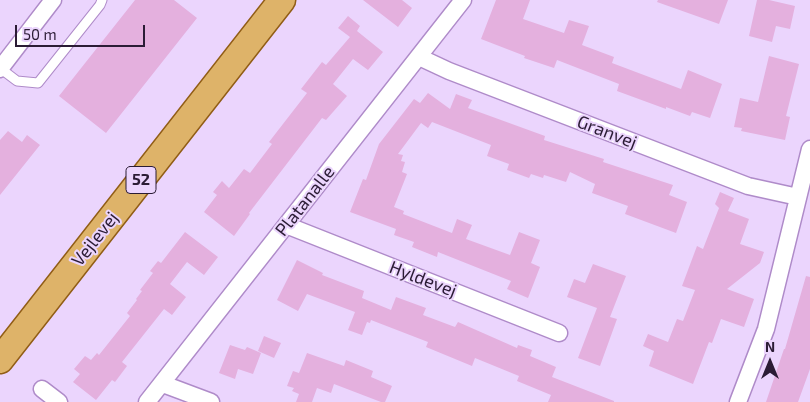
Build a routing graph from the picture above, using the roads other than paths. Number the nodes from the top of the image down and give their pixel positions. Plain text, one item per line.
1 (54, 0) edge
2 (102, 0) edge
3 (282, 0) edge
4 (463, 0) edge
5 (419, 57) junction
6 (0, 68) edge
7 (810, 149) edge
8 (798, 197) junction
9 (286, 225) junction
10 (559, 333) dead end
11 (0, 360) edge
12 (163, 384) junction
13 (42, 388) dead end
14 (59, 402) edge
15 (147, 402) edge
16 (211, 402) edge
17 (738, 402) edge

1 - 6 street
2 - 6 lane
3 - 11 main road, Vejlevej / 52
4 - 5 street, Platanalle
5 - 8 street, Granvej
5 - 9 street, Platanalle
7 - 8 street
8 - 17 street
9 - 10 street, Hyldevej
9 - 12 street, Platanalle
12 - 15 street, Platanalle
12 - 16 street
13 - 14 street

